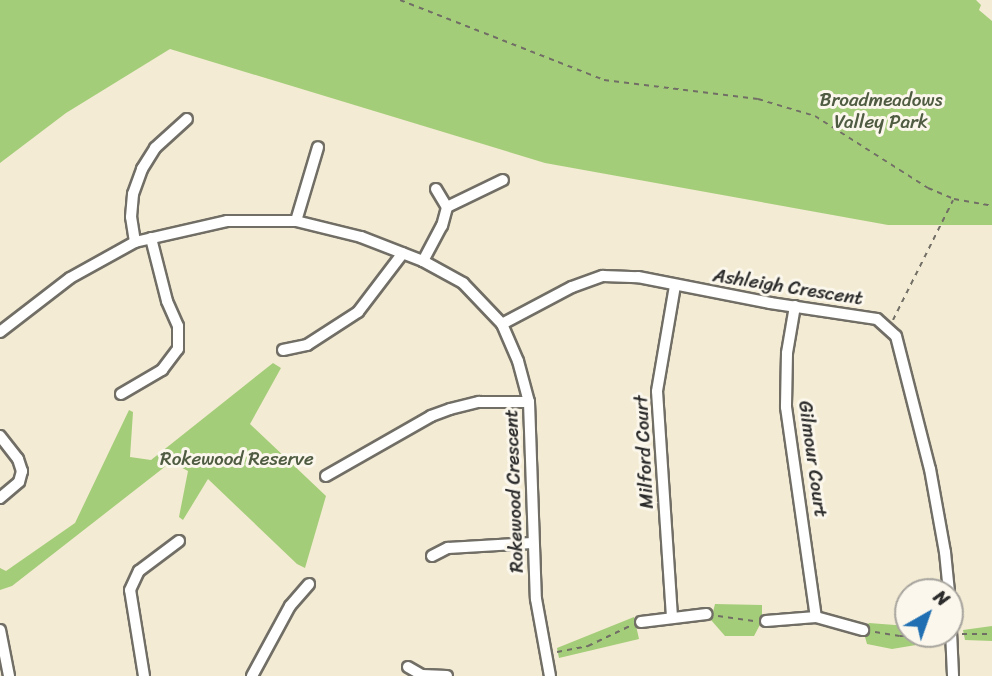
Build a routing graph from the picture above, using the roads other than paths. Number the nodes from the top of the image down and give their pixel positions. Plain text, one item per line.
1 (187, 119) dead end
2 (318, 148) dead end
3 (503, 180) dead end
4 (436, 189) dead end
5 (447, 207) junction
6 (296, 221) junction
7 (152, 238) junction
8 (135, 242) junction
9 (403, 253) junction
10 (423, 261) junction
11 (675, 286) junction
12 (795, 306) junction
13 (502, 324) junction
14 (0, 332) edge
15 (283, 350) dead end
16 (121, 394) dead end
17 (528, 402) junction
18 (0, 436) edge
19 (326, 476) dead end
20 (0, 498) edge
21 (179, 541) dead end
22 (532, 543) junction
23 (432, 556) dead end
24 (947, 578) edge
25 (309, 584) dead end
26 (707, 614) road end
27 (672, 617) junction
28 (817, 617) junction
29 (766, 621) road end
30 (640, 622) road end
31 (0, 630) edge
32 (863, 630) road end
33 (952, 648) edge
34 (408, 667) dead end
35 (9, 676) edge
36 (144, 676) edge
37 (252, 676) edge
38 (447, 676) edge
39 (550, 676) edge
40 (953, 676) edge

1 - 8 street
2 - 6 street
3 - 5 street
4 - 5 street
5 - 10 street
6 - 7 street, Rokewood Crescent
6 - 9 street, Rokewood Crescent
7 - 8 street, Rokewood Crescent
7 - 16 street
8 - 14 street, Rokewood Crescent
9 - 10 street, Rokewood Crescent
9 - 15 street
10 - 13 street, Rokewood Crescent
11 - 12 street, Ashleigh Crescent
11 - 13 street, Ashleigh Crescent
11 - 27 street, Milford Court
12 - 24 street, Ashleigh Crescent
12 - 28 street, Gilmour Court
13 - 17 street, Rokewood Crescent
17 - 19 street
17 - 22 street, Rokewood Crescent
18 - 20 street
21 - 36 street
22 - 23 street
22 - 39 street, Rokewood Crescent
25 - 37 street
26 - 27 street
27 - 30 street
28 - 29 street
28 - 32 street
31 - 35 street
33 - 40 street
34 - 38 street

